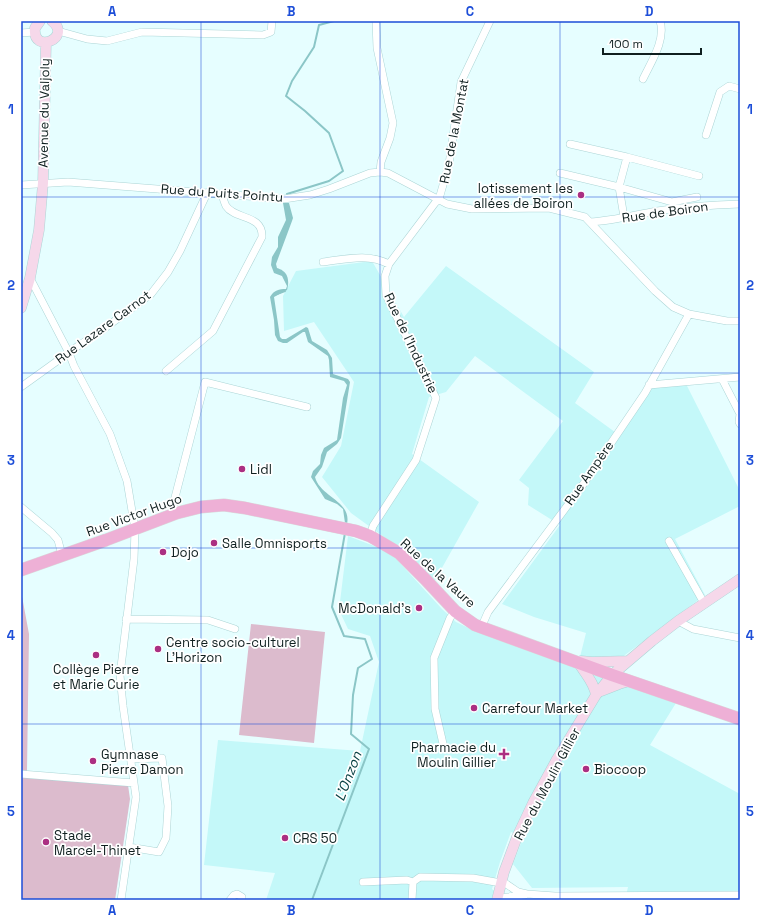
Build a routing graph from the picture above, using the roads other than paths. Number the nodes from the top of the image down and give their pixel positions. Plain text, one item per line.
1 (40, 21) edge
2 (52, 21) edge
3 (272, 21) edge
4 (376, 21) edge
5 (490, 21) edge
6 (660, 21) edge
7 (58, 31) junction
8 (34, 32) junction
9 (21, 34) edge
10 (46, 43) junction
11 (643, 79) dead end
12 (740, 89) edge
13 (706, 135) dead end
14 (570, 144) dead end
15 (627, 157) junction
16 (380, 172) junction
17 (560, 173) dead end
18 (699, 176) dead end
19 (43, 183) junction
20 (21, 185) edge
21 (619, 187) junction
22 (207, 193) junction
23 (222, 194) junction
24 (698, 197) dead end
25 (439, 199) junction
26 (740, 204) edge
27 (624, 217) junction
28 (590, 222) junction
29 (323, 262) dead end
30 (389, 264) junction
31 (30, 278) junction
32 (21, 308) edge
33 (689, 314) junction
34 (740, 321) edge
35 (69, 353) junction
36 (166, 371) dead end
37 (740, 378) edge
38 (722, 379) junction
39 (649, 385) junction
40 (21, 386) edge
41 (307, 407) dead end
42 (740, 424) edge
43 (21, 507) edge
44 (177, 513) junction
45 (135, 529) junction
46 (347, 530) joint
47 (370, 536) junction
48 (669, 542) dead end
49 (62, 555) junction
50 (21, 570) edge
51 (740, 579) edge
52 (704, 603) junction
53 (455, 611) junction
54 (126, 619) junction
55 (678, 622) junction
56 (481, 628) junction
57 (236, 629) dead end
58 (740, 638) edge
59 (628, 661) junction
60 (576, 662) junction
61 (612, 675) junction
62 (629, 681) junction
63 (597, 693) junction
64 (740, 719) edge
65 (444, 748) dead end
66 (131, 759) junction
67 (21, 774) edge
68 (134, 783) junction
69 (129, 847) junction
70 (363, 882) dead end
71 (413, 882) junction
72 (502, 882) junction
73 (527, 894) junction
74 (740, 895) edge
75 (497, 899) edge
76 (121, 900) edge
77 (230, 900) edge
78 (242, 900) edge
79 (412, 900) edge

1 - 8 main road
2 - 7 main road
3 - 7 street
4 - 16 street
5 - 25 street, Rue de la Montat
6 - 11 street
7 - 10 main road
8 - 9 street
8 - 10 main road
10 - 19 main road, Avenue du Valjoly
12 - 13 street
14 - 15 street
15 - 18 street
15 - 21 street
16 - 23 street, Rue du Puits Pointu
16 - 25 street
17 - 21 street
19 - 20 street, Rue du Puits Pointu
19 - 22 street, Rue du Puits Pointu
19 - 31 main road, Avenue du Valjoly
21 - 24 street
21 - 27 street
22 - 23 street, Rue du Puits Pointu
22 - 35 street, Rue Lazare Carnot
23 - 36 street
25 - 28 street
25 - 30 street, Rue de l'Industrie
26 - 27 street, Rue de Boiron
27 - 28 street, Rue de Boiron
28 - 33 street
29 - 30 street
30 - 47 street, Rue de l'Industrie
31 - 32 main road, Avenue du Valjoly
31 - 35 street
33 - 34 street
33 - 39 street, Rue Ampère
35 - 40 street, Rue Lazare Carnot
35 - 45 street
37 - 38 street
38 - 39 street
38 - 42 street
39 - 56 street, Rue Ampère
41 - 44 street
43 - 49 street
44 - 45 main road, Rue Victor Hugo
44 - 46 main road, Rue Victor Hugo
45 - 49 main road, Rue Victor Hugo
45 - 54 street
46 - 47 main road, Rue de la Vaure
47 - 53 main road, Rue de la Vaure
48 - 52 street
49 - 50 main road, Rue Victor Hugo
51 - 52 main road, Rue du Moulin Gillier
52 - 55 main road, Rue du Moulin Gillier
53 - 56 main road, Rue de la Vaure
53 - 65 street
54 - 57 street
54 - 66 street
55 - 58 street
55 - 59 main road, Rue du Moulin Gillier
56 - 60 main road, Rue de la Vaure
59 - 60 main road, Rue de la Vaure
59 - 61 main road, Rue du Moulin Gillier
60 - 61 main road
60 - 63 main road
61 - 62 main road
61 - 63 main road, Rue du Moulin Gillier
62 - 63 main road
62 - 64 main road
63 - 72 main road, Rue du Moulin Gillier
66 - 68 street
66 - 69 street
67 - 68 street
68 - 69 street
69 - 76 street
70 - 71 street
71 - 72 street
71 - 79 street
72 - 73 street
72 - 75 main road, Rue du Moulin Gillier
73 - 74 street
73 - 75 street
77 - 78 street

